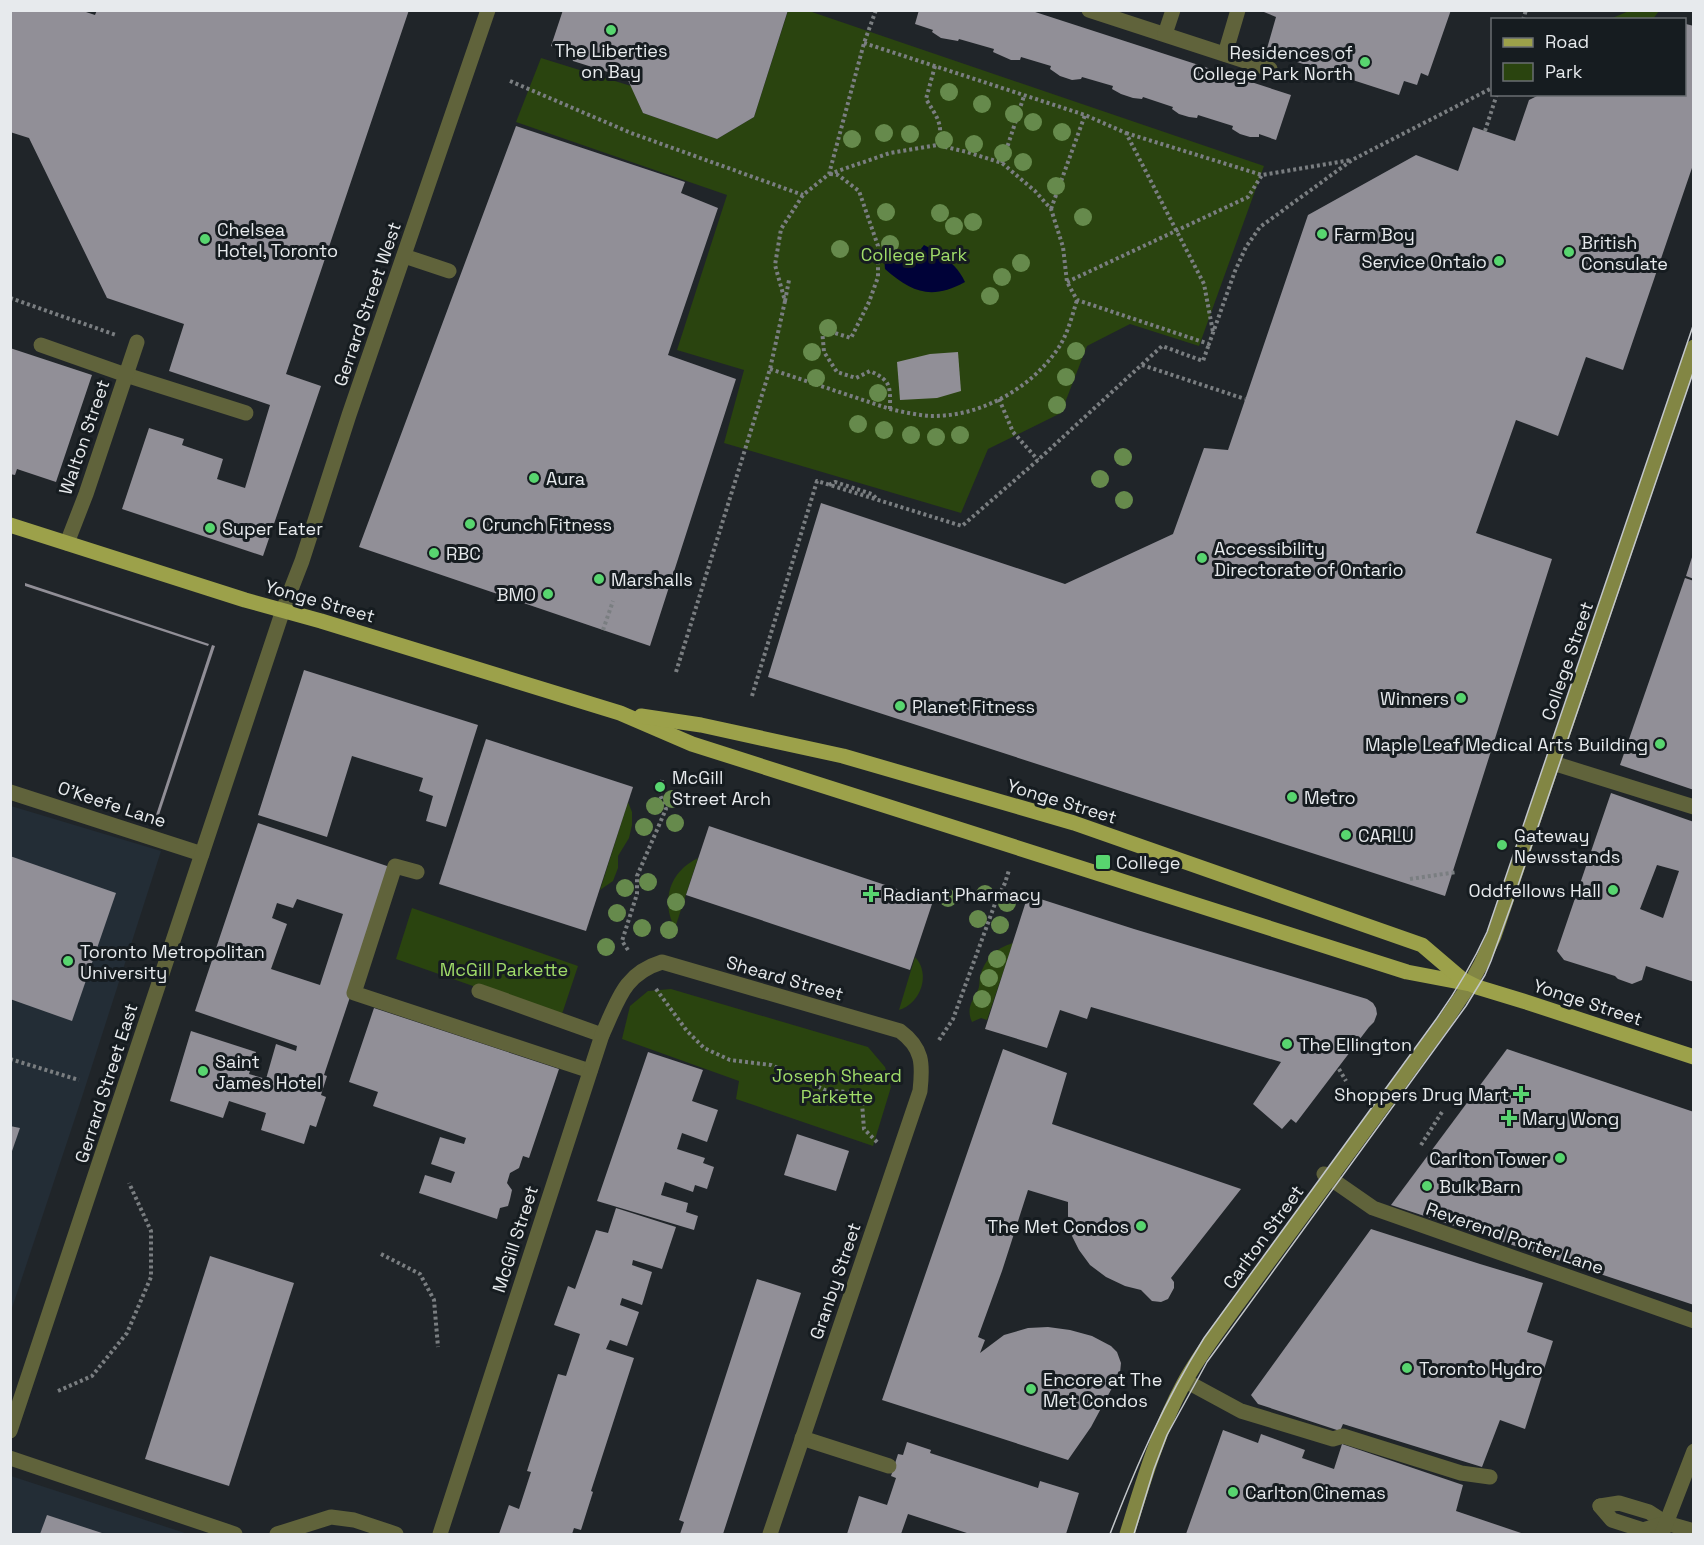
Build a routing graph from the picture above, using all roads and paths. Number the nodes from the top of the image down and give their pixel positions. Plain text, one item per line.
1 (488, 10) edge
2 (876, 10) edge
3 (1089, 10) edge
4 (1173, 10) edge
5 (1238, 10) edge
6 (1165, 34) junction
7 (864, 43) junction
8 (1225, 54) junction
9 (936, 66) junction
10 (1270, 69) dead end
11 (510, 81) dead end
12 (1491, 89) edge
13 (1024, 95) junction
14 (1496, 96) edge
15 (1085, 115) junction
16 (1485, 131) dead end
17 (1126, 133) junction
18 (937, 145) junction
19 (1352, 160) junction
20 (1002, 163) junction
21 (829, 174) junction
22 (1262, 175) junction
23 (803, 195) junction
24 (1051, 209) junction
25 (1177, 231) junction
26 (404, 256) junction
27 (448, 271) dead end
28 (789, 280) dead end
29 (1067, 282) junction
30 (10, 298) edge
31 (1077, 300) junction
32 (785, 302) junction
33 (1213, 333) junction
34 (137, 342) joint
35 (1209, 344) junction
36 (41, 345) dead end
37 (1694, 347) edge
38 (1142, 365) junction
39 (770, 369) junction
40 (126, 375) junction
41 (999, 399) junction
42 (1245, 399) dead end
43 (890, 409) junction
44 (246, 413) dead end
45 (1038, 460) junction
46 (10, 525) edge
47 (67, 543) junction
48 (613, 601) dead end
49 (283, 610) junction
50 (603, 630) dead end
51 (676, 672) dead end
52 (752, 696) dead end
53 (620, 713) junction
54 (1553, 763) junction
55 (662, 780) dead end
56 (10, 792) edge
57 (1694, 807) edge
58 (1015, 847) junction
59 (202, 854) junction
60 (417, 872) dead end
61 (1456, 872) dead end
62 (1410, 879) dead end
63 (628, 950) dead end
64 (646, 967) joint
65 (1470, 984) junction
66 (656, 988) dead end
67 (479, 991) dead end
68 (602, 1035) junction
69 (911, 1039) joint
70 (937, 1043) dead end
71 (1694, 1057) edge
72 (10, 1059) edge
73 (1339, 1070) dead end
74 (590, 1071) junction
75 (79, 1080) dead end
76 (1346, 1081) dead end
77 (1442, 1112) dead end
78 (879, 1143) dead end
79 (1421, 1145) dead end
80 (1327, 1176) junction
81 (129, 1183) dead end
82 (381, 1254) dead end
83 (1694, 1322) edge
84 (438, 1347) dead end
85 (1185, 1382) junction
86 (58, 1391) dead end
87 (10, 1431) edge
88 (802, 1438) junction
89 (1694, 1451) edge
90 (10, 1458) edge
91 (889, 1466) dead end
92 (1490, 1477) dead end
93 (1664, 1529) edge
94 (1694, 1531) edge
95 (235, 1534) edge
96 (277, 1534) edge
97 (396, 1534) edge
98 (440, 1534) edge
99 (770, 1534) edge
100 (1127, 1534) edge

1 - 26 street, Gerrard Street West
2 - 7 path
3 - 6 street
4 - 6 street
5 - 8 street
6 - 8 street
7 - 9 path
7 - 21 path
8 - 10 street
9 - 13 path
9 - 18 path
11 - 23 path
12 - 19 path
13 - 15 path
13 - 20 path
14 - 16 path
15 - 17 path
15 - 24 path
17 - 22 path
17 - 25 path
18 - 20 path
18 - 21 path
19 - 22 path
19 - 33 path
20 - 24 path
21 - 23 path
21 - 43 path
22 - 25 path
23 - 32 path
24 - 29 path
25 - 29 path
25 - 33 path
26 - 27 street
26 - 49 street, Gerrard Street West
28 - 32 path
29 - 31 path
30 - 34 path
31 - 35 path
31 - 41 path
32 - 39 path
33 - 35 path
34 - 40 street, Walton Street
35 - 38 path
36 - 40 street
37 - 54 main road, College Street
38 - 42 path
38 - 45 path
39 - 43 path
39 - 51 path
40 - 44 street
40 - 47 street, Walton Street
41 - 43 path
41 - 45 path
45 - 52 path
46 - 47 main road, Yonge Street
47 - 49 main road, Yonge Street
48 - 50 path
49 - 53 main road, Yonge Street
49 - 59 street, Gerrard Street East
53 - 58 main road, Yonge Street
53 - 65 main road, Yonge Street
54 - 57 street
54 - 65 main road, College Street
55 - 63 path
56 - 59 street, O'Keefe Lane
58 - 65 main road, Yonge Street
58 - 70 path
59 - 87 street, Gerrard Street East
60 - 74 street
61 - 62 path
64 - 68 street, McGill Street
64 - 69 street, Sheard Street
65 - 71 main road, Yonge Street
65 - 80 main road, Carlton Street
66 - 78 path
67 - 68 street
68 - 74 street, McGill Street
69 - 88 street, Granby Street
72 - 75 path
73 - 76 path
74 - 98 street, McGill Street
77 - 79 path
80 - 83 street, Reverend Porter Lane
80 - 85 main road, Carlton Street
81 - 86 path
82 - 84 path
85 - 92 street
85 - 100 main road, Carlton Street
88 - 91 street
88 - 99 street, Granby Street
89 - 93 street
90 - 95 street
93 - 94 street
96 - 97 street

